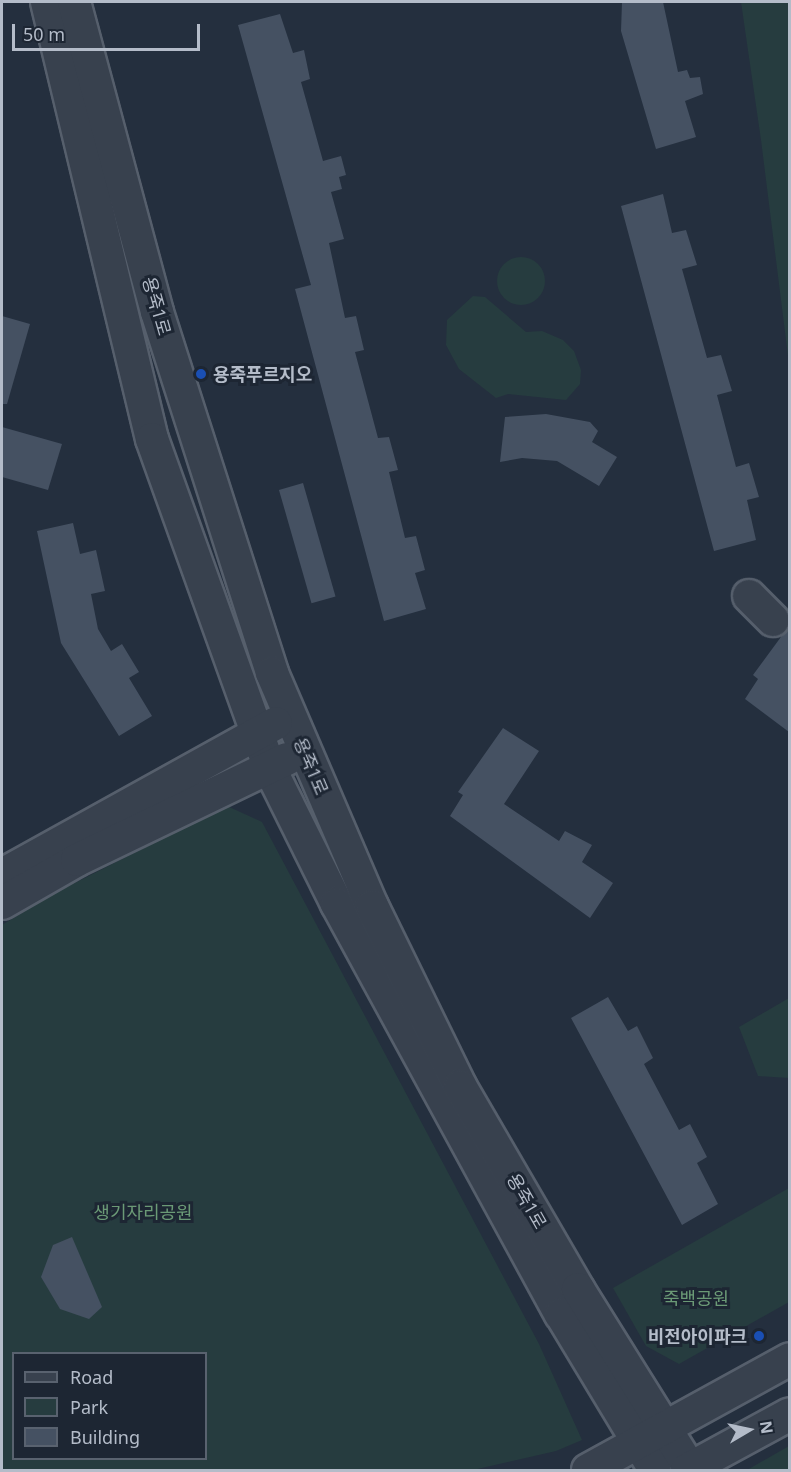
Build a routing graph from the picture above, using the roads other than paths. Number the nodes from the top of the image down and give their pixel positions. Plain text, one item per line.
1 (47, 2) edge
2 (74, 2) edge
3 (749, 596) dead end
4 (773, 620) dead end
5 (290, 715) junction
6 (258, 734) junction
7 (305, 750) junction
8 (270, 767) junction
9 (2, 875) edge
10 (2, 903) edge
11 (789, 1359) edge
12 (789, 1413) edge
13 (666, 1429) junction
14 (639, 1445) junction
15 (588, 1470) edge
16 (655, 1470) edge
17 (689, 1470) edge

1 - 6 street
2 - 5 street, 용죽1로
3 - 4 street
5 - 6 street
5 - 7 street, 용죽1로
6 - 8 street
6 - 9 street
7 - 8 street
7 - 13 street, 용죽1로
8 - 10 street
8 - 14 street
11 - 13 street
12 - 17 street
13 - 14 street
13 - 17 street, 용죽1로
14 - 15 street
14 - 16 street

